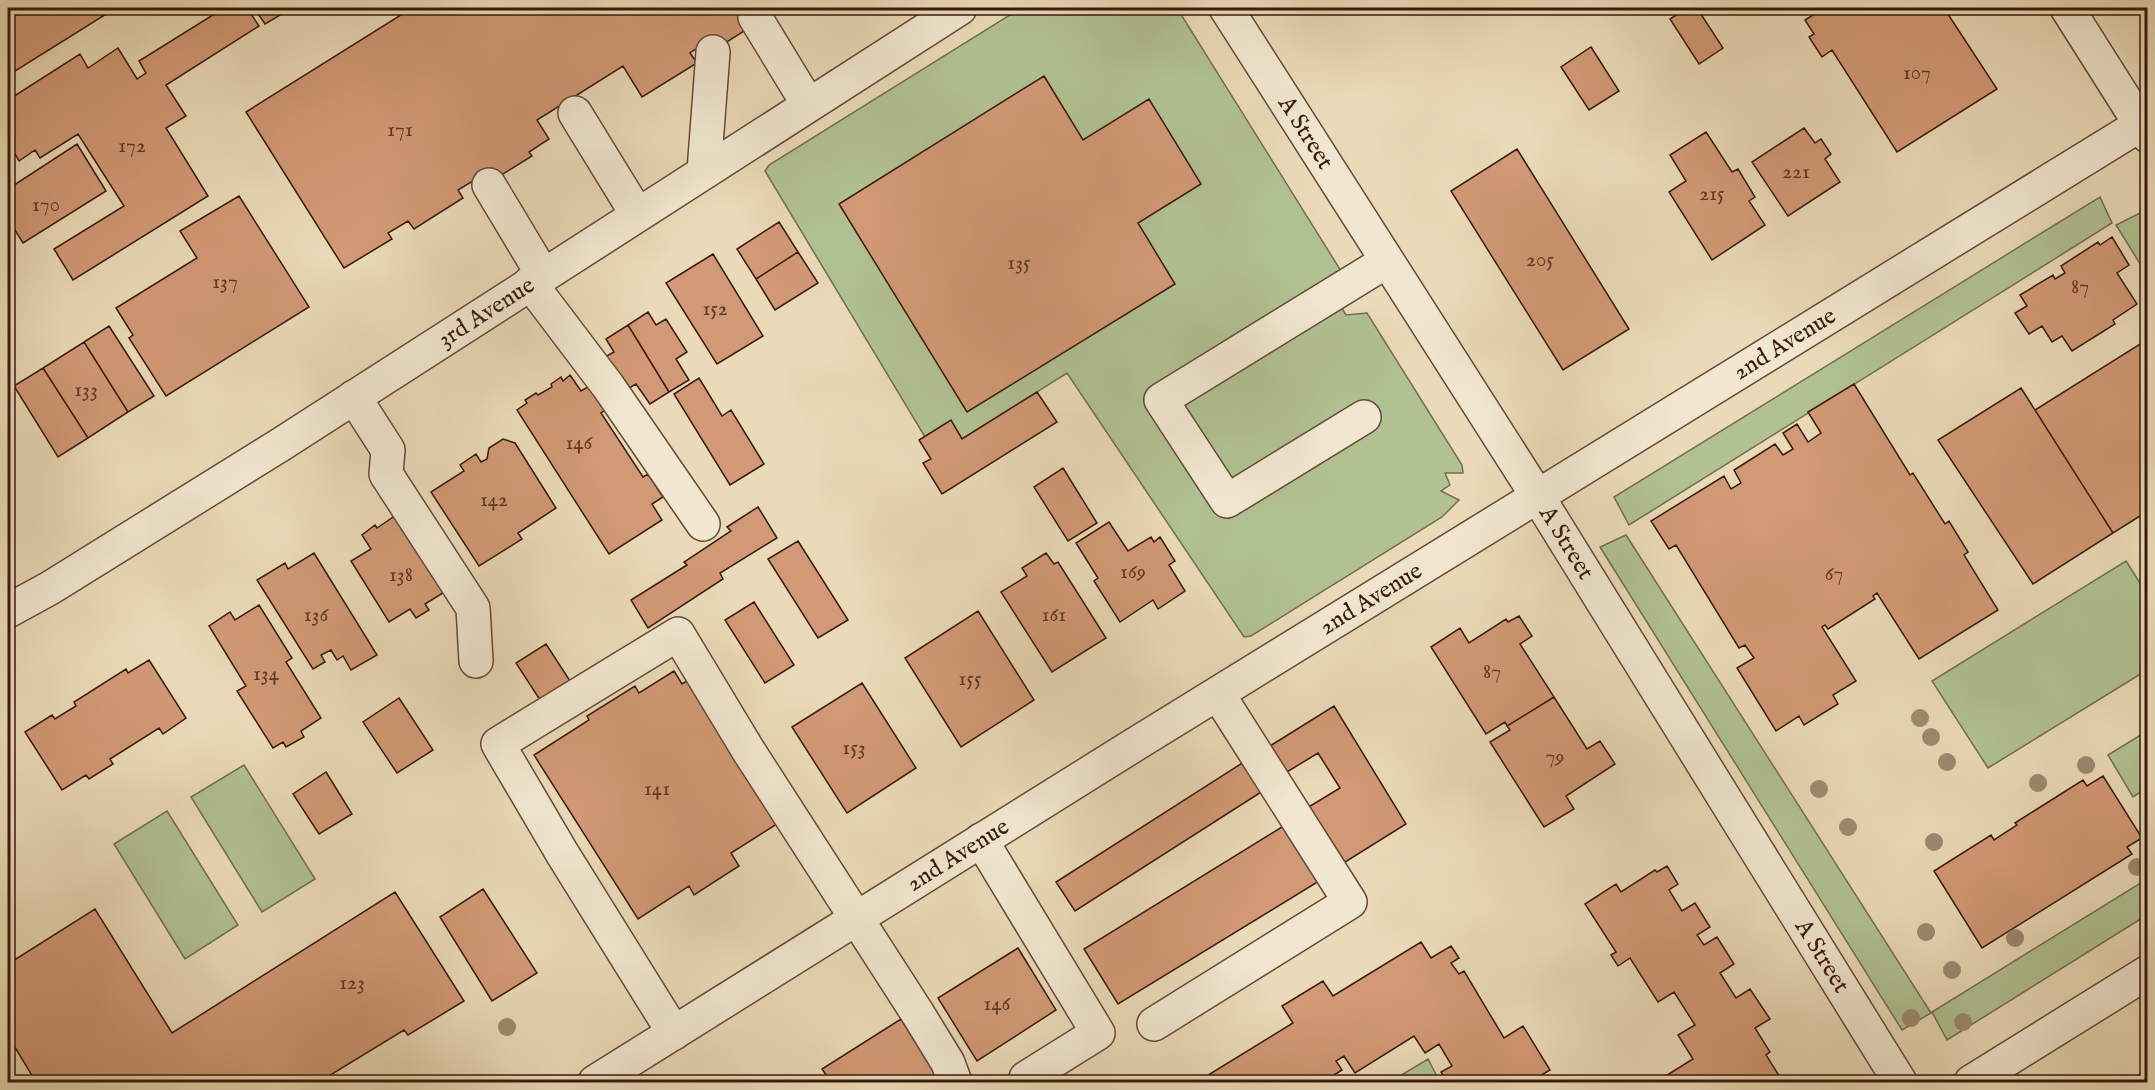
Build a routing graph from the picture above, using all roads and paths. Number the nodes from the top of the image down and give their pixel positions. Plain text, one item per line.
1 (960, 8) edge
2 (1226, 8) edge
3 (2067, 8) edge
4 (755, 17) dead end
5 (713, 52) dead end
6 (808, 104) junction
7 (575, 113) dead end
8 (2145, 127) edge
9 (704, 171) junction
10 (489, 185) dead end
11 (637, 214) junction
12 (1387, 261) junction
13 (537, 279) junction
14 (354, 397) junction
15 (1364, 417) dead end
16 (1538, 497) junction
17 (703, 524) dead end
18 (8, 611) edge
19 (476, 661) dead end
20 (1218, 694) junction
21 (981, 840) junction
22 (856, 919) junction
23 (2148, 972) edge
24 (1154, 1024) dead end
25 (674, 1033) junction
26 (595, 1083) edge
27 (955, 1083) edge
28 (1029, 1083) edge
29 (1900, 1083) edge
30 (1971, 1083) edge

1 - 6 street, 3rd Avenue
2 - 12 street, A Street
3 - 8 street
4 - 6 street
5 - 9 street
6 - 9 street, 3rd Avenue
7 - 11 street
8 - 16 street, 2nd Avenue
9 - 11 street, 3rd Avenue
10 - 13 street
11 - 13 street, 3rd Avenue
12 - 15 street
12 - 16 street, A Street
13 - 14 street, 3rd Avenue
13 - 17 street
14 - 18 street, 3rd Avenue
14 - 19 street
16 - 20 street, 2nd Avenue
16 - 29 street, A Street
20 - 21 street, 2nd Avenue
20 - 24 street
21 - 22 street, 2nd Avenue
21 - 28 street
22 - 25 street, 2nd Avenue
22 - 25 street
22 - 27 street
23 - 30 street
25 - 26 street, 2nd Avenue

